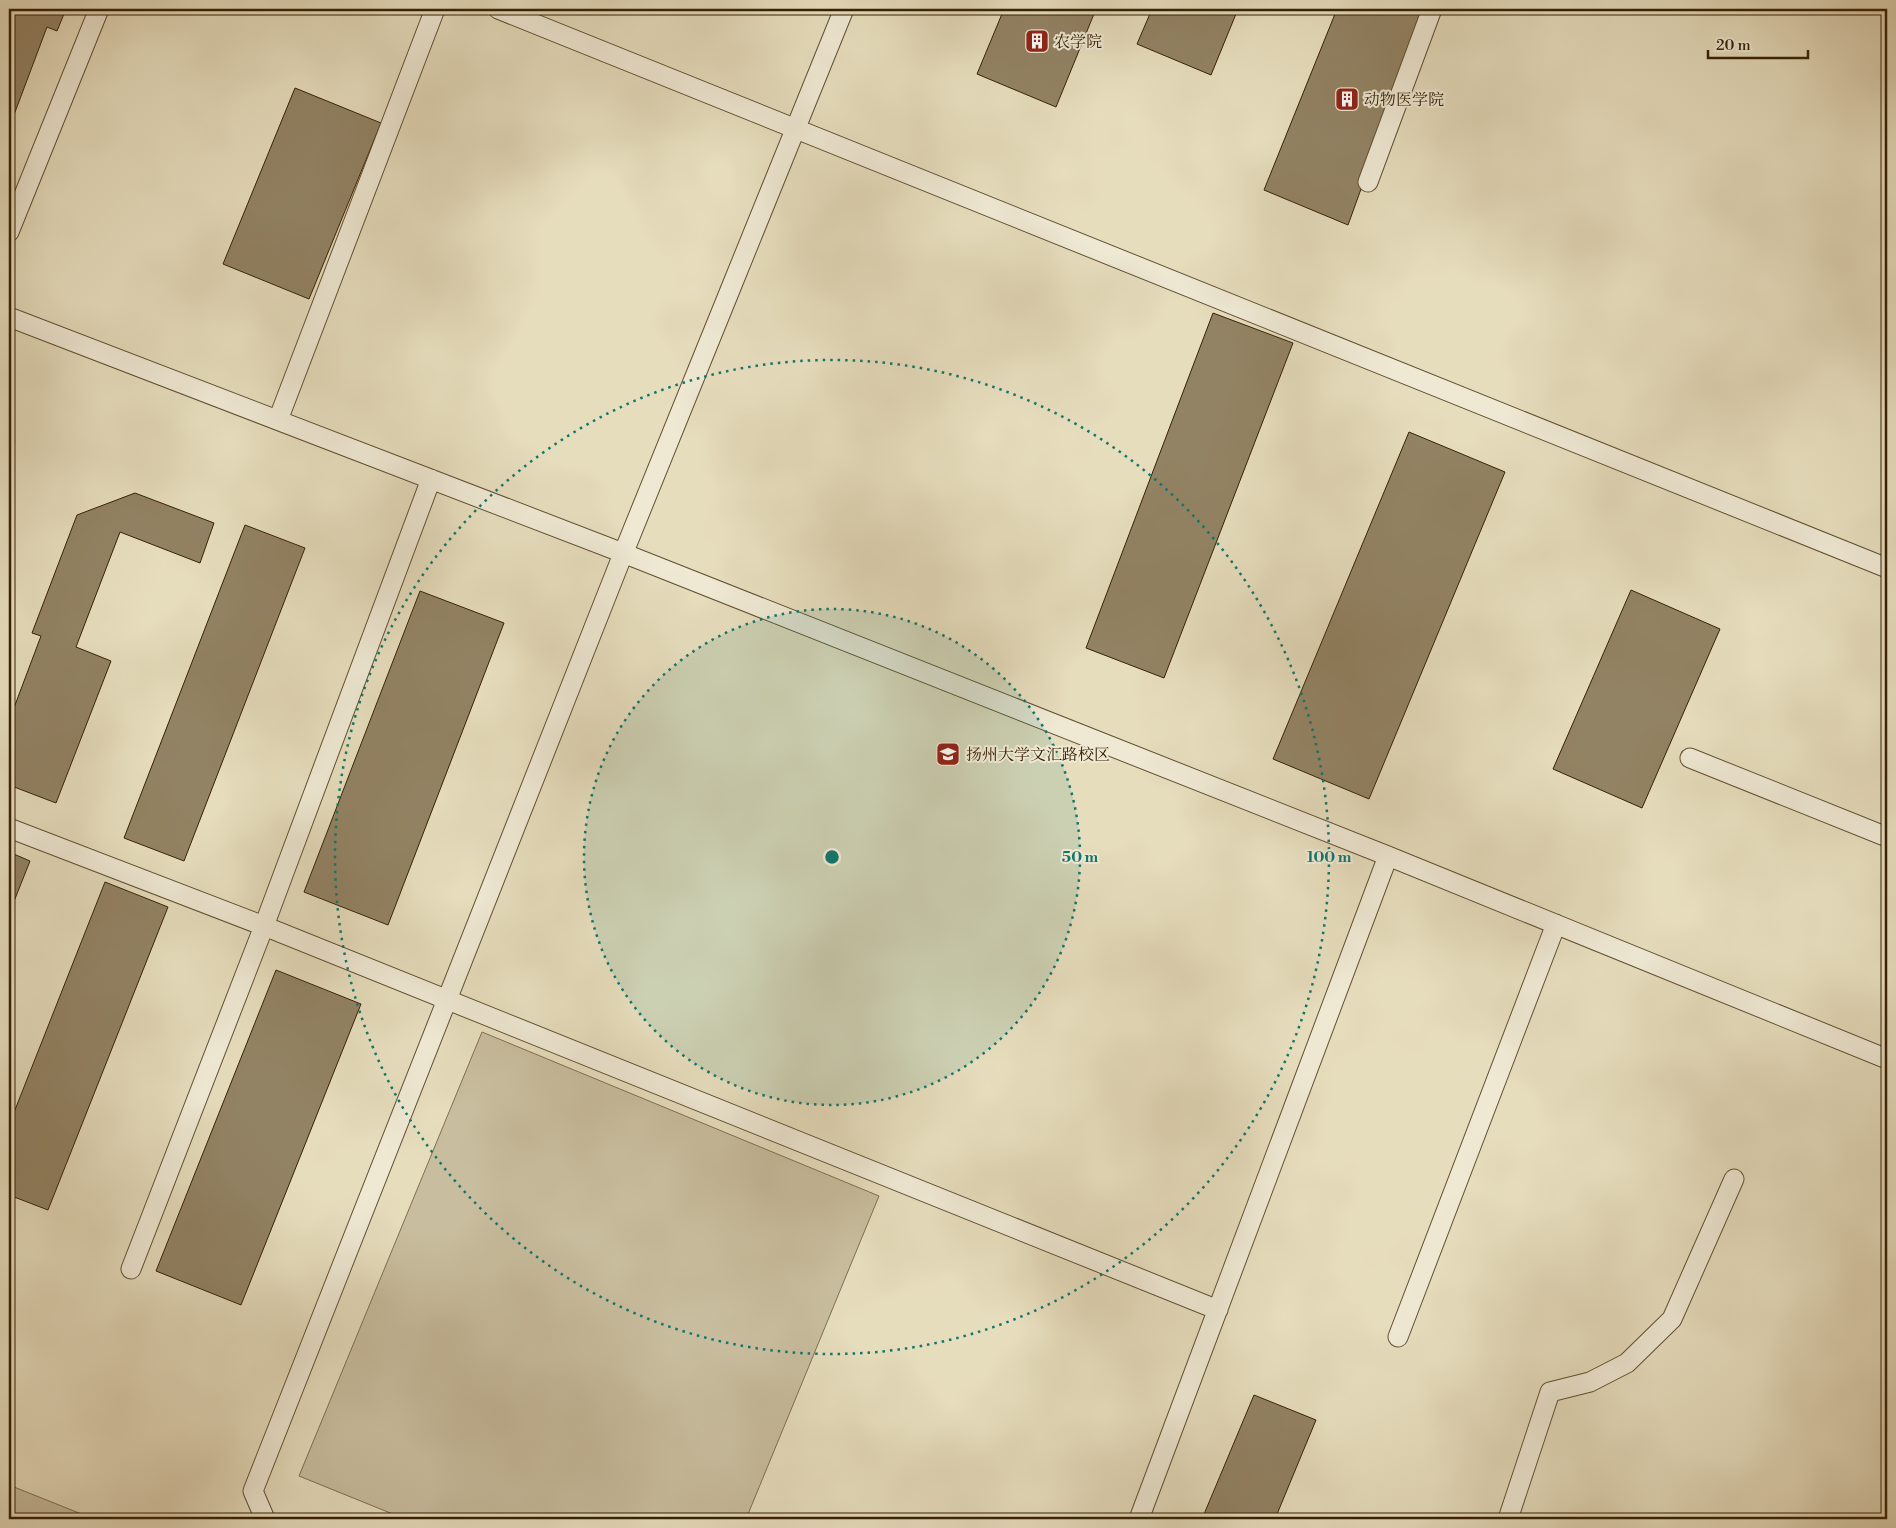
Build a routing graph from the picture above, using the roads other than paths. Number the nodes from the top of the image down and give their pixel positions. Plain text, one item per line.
1 (99, 9) edge
2 (435, 9) edge
3 (498, 9) edge
4 (844, 9) edge
5 (1432, 9) edge
6 (796, 129) junction
7 (1368, 182) dead end
8 (9, 232) edge
9 (9, 317) edge
10 (278, 420) junction
11 (431, 479) junction
12 (623, 553) junction
13 (1887, 568) edge
14 (1690, 758) dead end
15 (9, 828) edge
16 (1887, 837) edge
17 (1388, 856) junction
18 (1556, 924) junction
19 (264, 926) junction
20 (445, 998) junction
21 (1887, 1059) edge
22 (1734, 1179) dead end
23 (131, 1269) dead end
24 (1218, 1310) junction
25 (1398, 1337) dead end
26 (265, 1519) edge
27 (1139, 1519) edge
28 (1508, 1519) edge

1 - 8 lane
2 - 10 lane
3 - 6 lane
4 - 6 lane
5 - 7 lane
6 - 12 lane
6 - 13 lane
9 - 10 lane
10 - 11 lane
11 - 12 lane
11 - 19 lane
12 - 17 lane
12 - 20 lane
14 - 16 lane
15 - 19 lane
17 - 18 lane
17 - 24 lane
18 - 21 lane
18 - 25 lane
19 - 20 lane
19 - 23 lane
20 - 24 lane
20 - 26 lane
22 - 28 lane
24 - 27 lane

